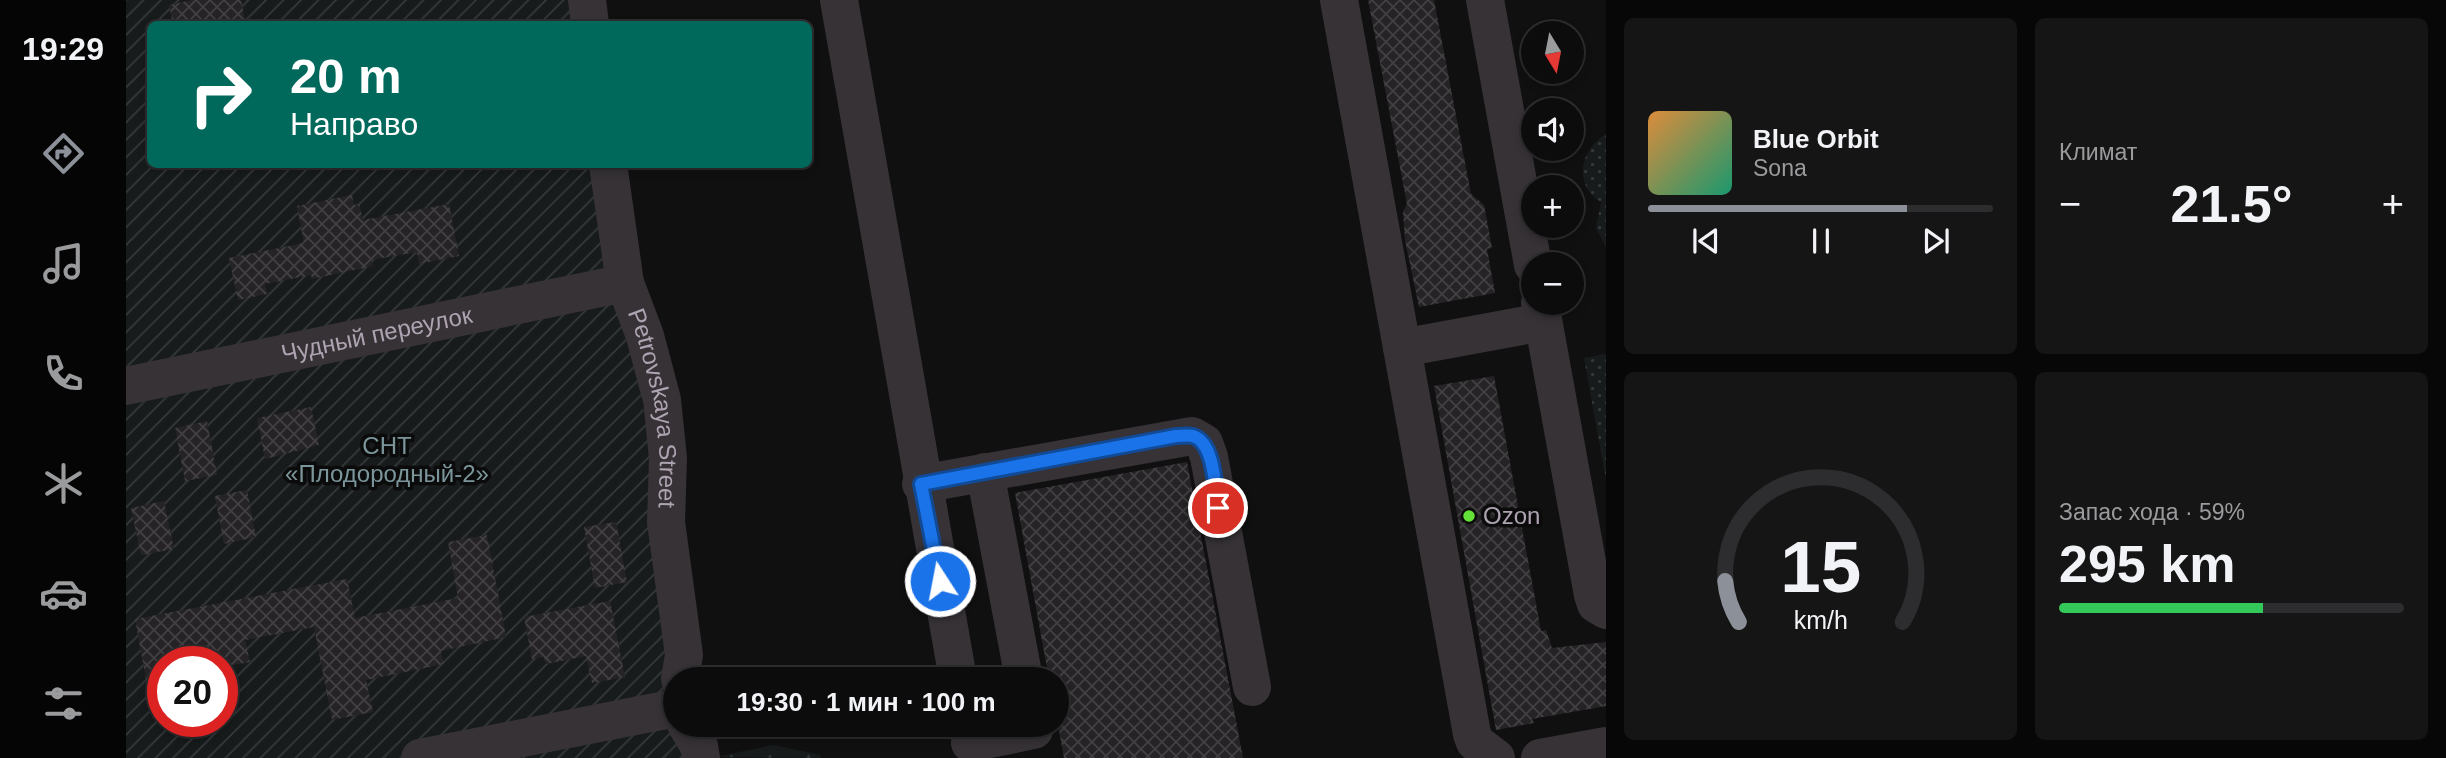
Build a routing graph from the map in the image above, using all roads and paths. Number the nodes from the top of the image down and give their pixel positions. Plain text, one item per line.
1 (587, 0) edge
2 (839, 0) edge
3 (1339, 0) edge
4 (1485, 0) edge
5 (590, 21) edge
6 (609, 168) edge
7 (1531, 252) edge
8 (625, 283) junction
9 (1534, 315) edge
10 (1542, 315) edge
11 (1402, 348) junction
12 (126, 386) edge
13 (985, 472) junction
14 (921, 484) junction
15 (1606, 610) edge
16 (682, 667) edge
17 (956, 667) edge
18 (1022, 667) edge
19 (1252, 687) dead end
20 (663, 711) edge
21 (694, 737) edge
22 (1035, 738) edge
23 (970, 742) edge
24 (1606, 746) edge
25 (421, 758) edge
26 (701, 758) edge
27 (1496, 758) edge
28 (1540, 758) edge

1 - 5 street
2 - 14 street
3 - 11 street
4 - 7 street
6 - 8 street, Petrovskaya Street
8 - 12 street, Чудный переулок
8 - 16 street, Petrovskaya Street
9 - 11 street
10 - 15 street
11 - 27 street
13 - 14 street
13 - 18 street
13 - 19 street
14 - 17 street
20 - 25 street
21 - 26 street
22 - 23 street
24 - 28 street

